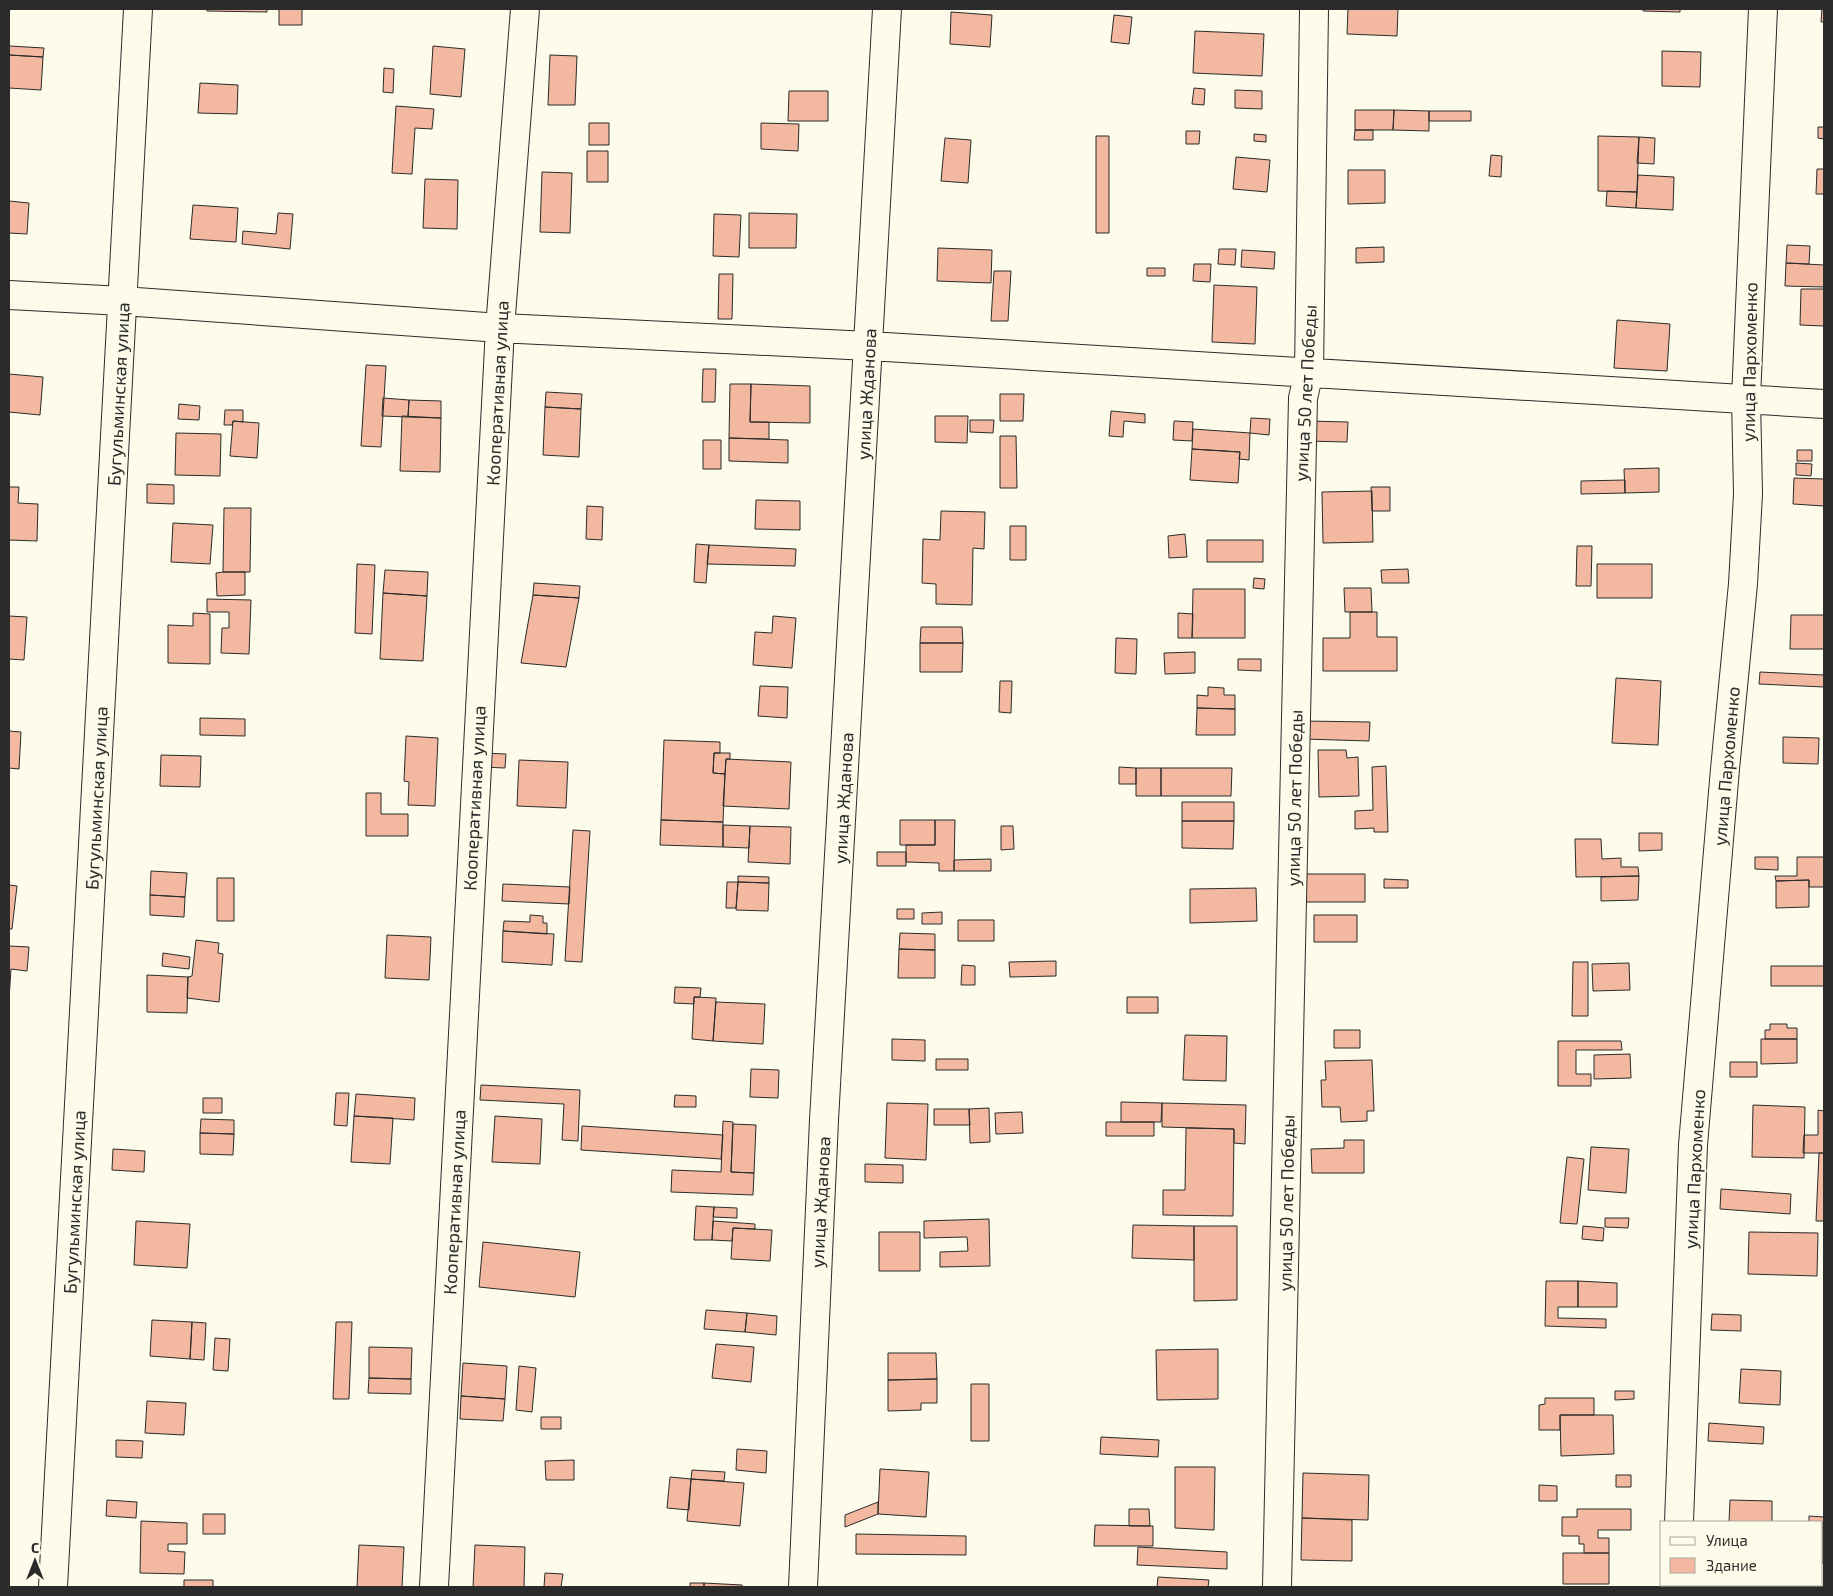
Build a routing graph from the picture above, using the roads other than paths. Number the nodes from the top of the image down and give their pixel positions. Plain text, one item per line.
1 (138, 9) edge
2 (525, 9) edge
3 (887, 9) edge
4 (1314, 9) edge
5 (1764, 9) edge
6 (9, 295) edge
7 (123, 301) junction
8 (500, 328) junction
9 (869, 346) junction
10 (1309, 372) junction
11 (1746, 398) junction
12 (1824, 404) edge
13 (1679, 1521) edge
14 (53, 1587) edge
15 (434, 1587) edge
16 (803, 1587) edge
17 (1278, 1587) edge

1 - 7 street, Бугульминская улица
2 - 8 street, Кооперативная улица
3 - 9 street, улица Жданова
4 - 10 street, улица 50 лет Победы
5 - 11 street, улица Пархоменко
6 - 7 street
7 - 8 street
7 - 14 street, Бугульминская улица
8 - 9 street
8 - 15 street, Кооперативная улица
9 - 10 street
9 - 16 street, улица Жданова
10 - 11 street
10 - 17 street, улица 50 лет Победы
11 - 12 street
11 - 13 street, улица Пархоменко

